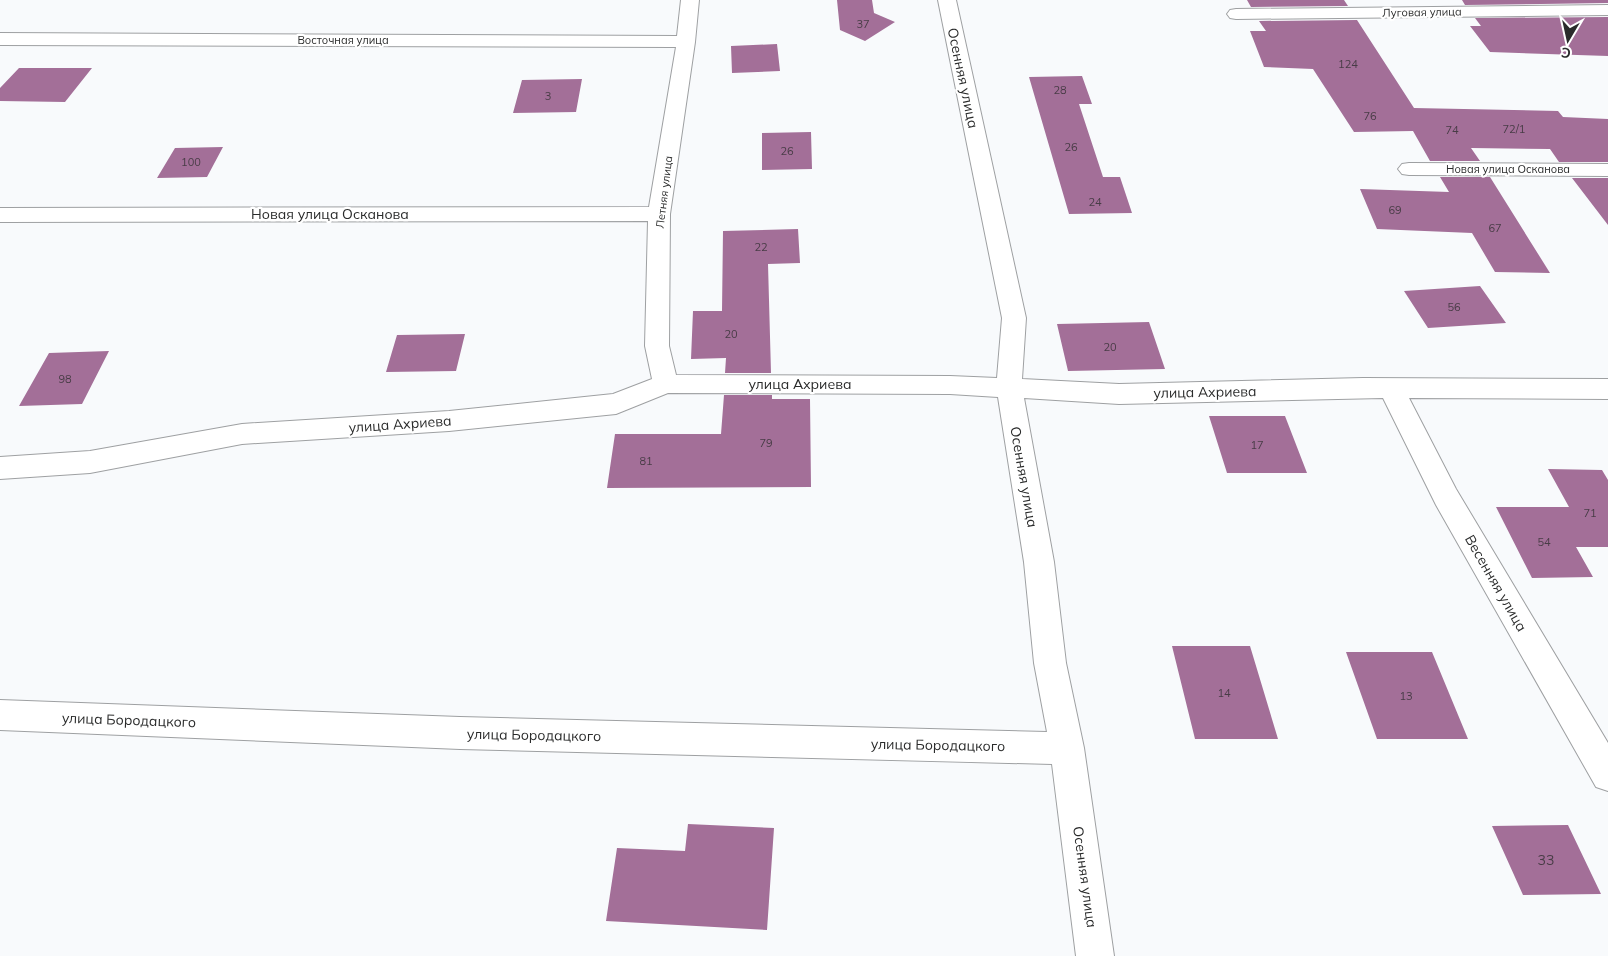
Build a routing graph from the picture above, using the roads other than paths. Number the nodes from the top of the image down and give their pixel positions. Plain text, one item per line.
1 (690, 0) edge
2 (947, 0) edge
3 (1608, 10) edge
4 (1236, 14) dead end
5 (0, 39) edge
6 (686, 42) junction
7 (1408, 169) dead end
8 (1608, 170) edge
9 (659, 214) junction
10 (0, 215) edge
11 (666, 384) junction
12 (1009, 387) junction
13 (1391, 388) junction
14 (1608, 390) edge
15 (0, 468) edge
16 (0, 715) edge
17 (1067, 748) junction
18 (1608, 775) edge
19 (1095, 956) edge

1 - 6 street, Летняя улица
2 - 12 street, Осенняя улица
3 - 4 street, Луговая улица
5 - 6 street, Восточная улица
6 - 9 street, Летняя улица
7 - 8 street, Новая улица Осканова
9 - 10 street, Новая улица Осканова
9 - 11 street, Летняя улица
11 - 12 street, улица Ахриева
11 - 15 street, улица Ахриева
12 - 13 street, улица Ахриева
12 - 17 street, Осенняя улица
13 - 14 street, улица Ахриева
13 - 18 street, Весенняя улица
16 - 17 street, улица Бородацкого
17 - 19 street, Осенняя улица

